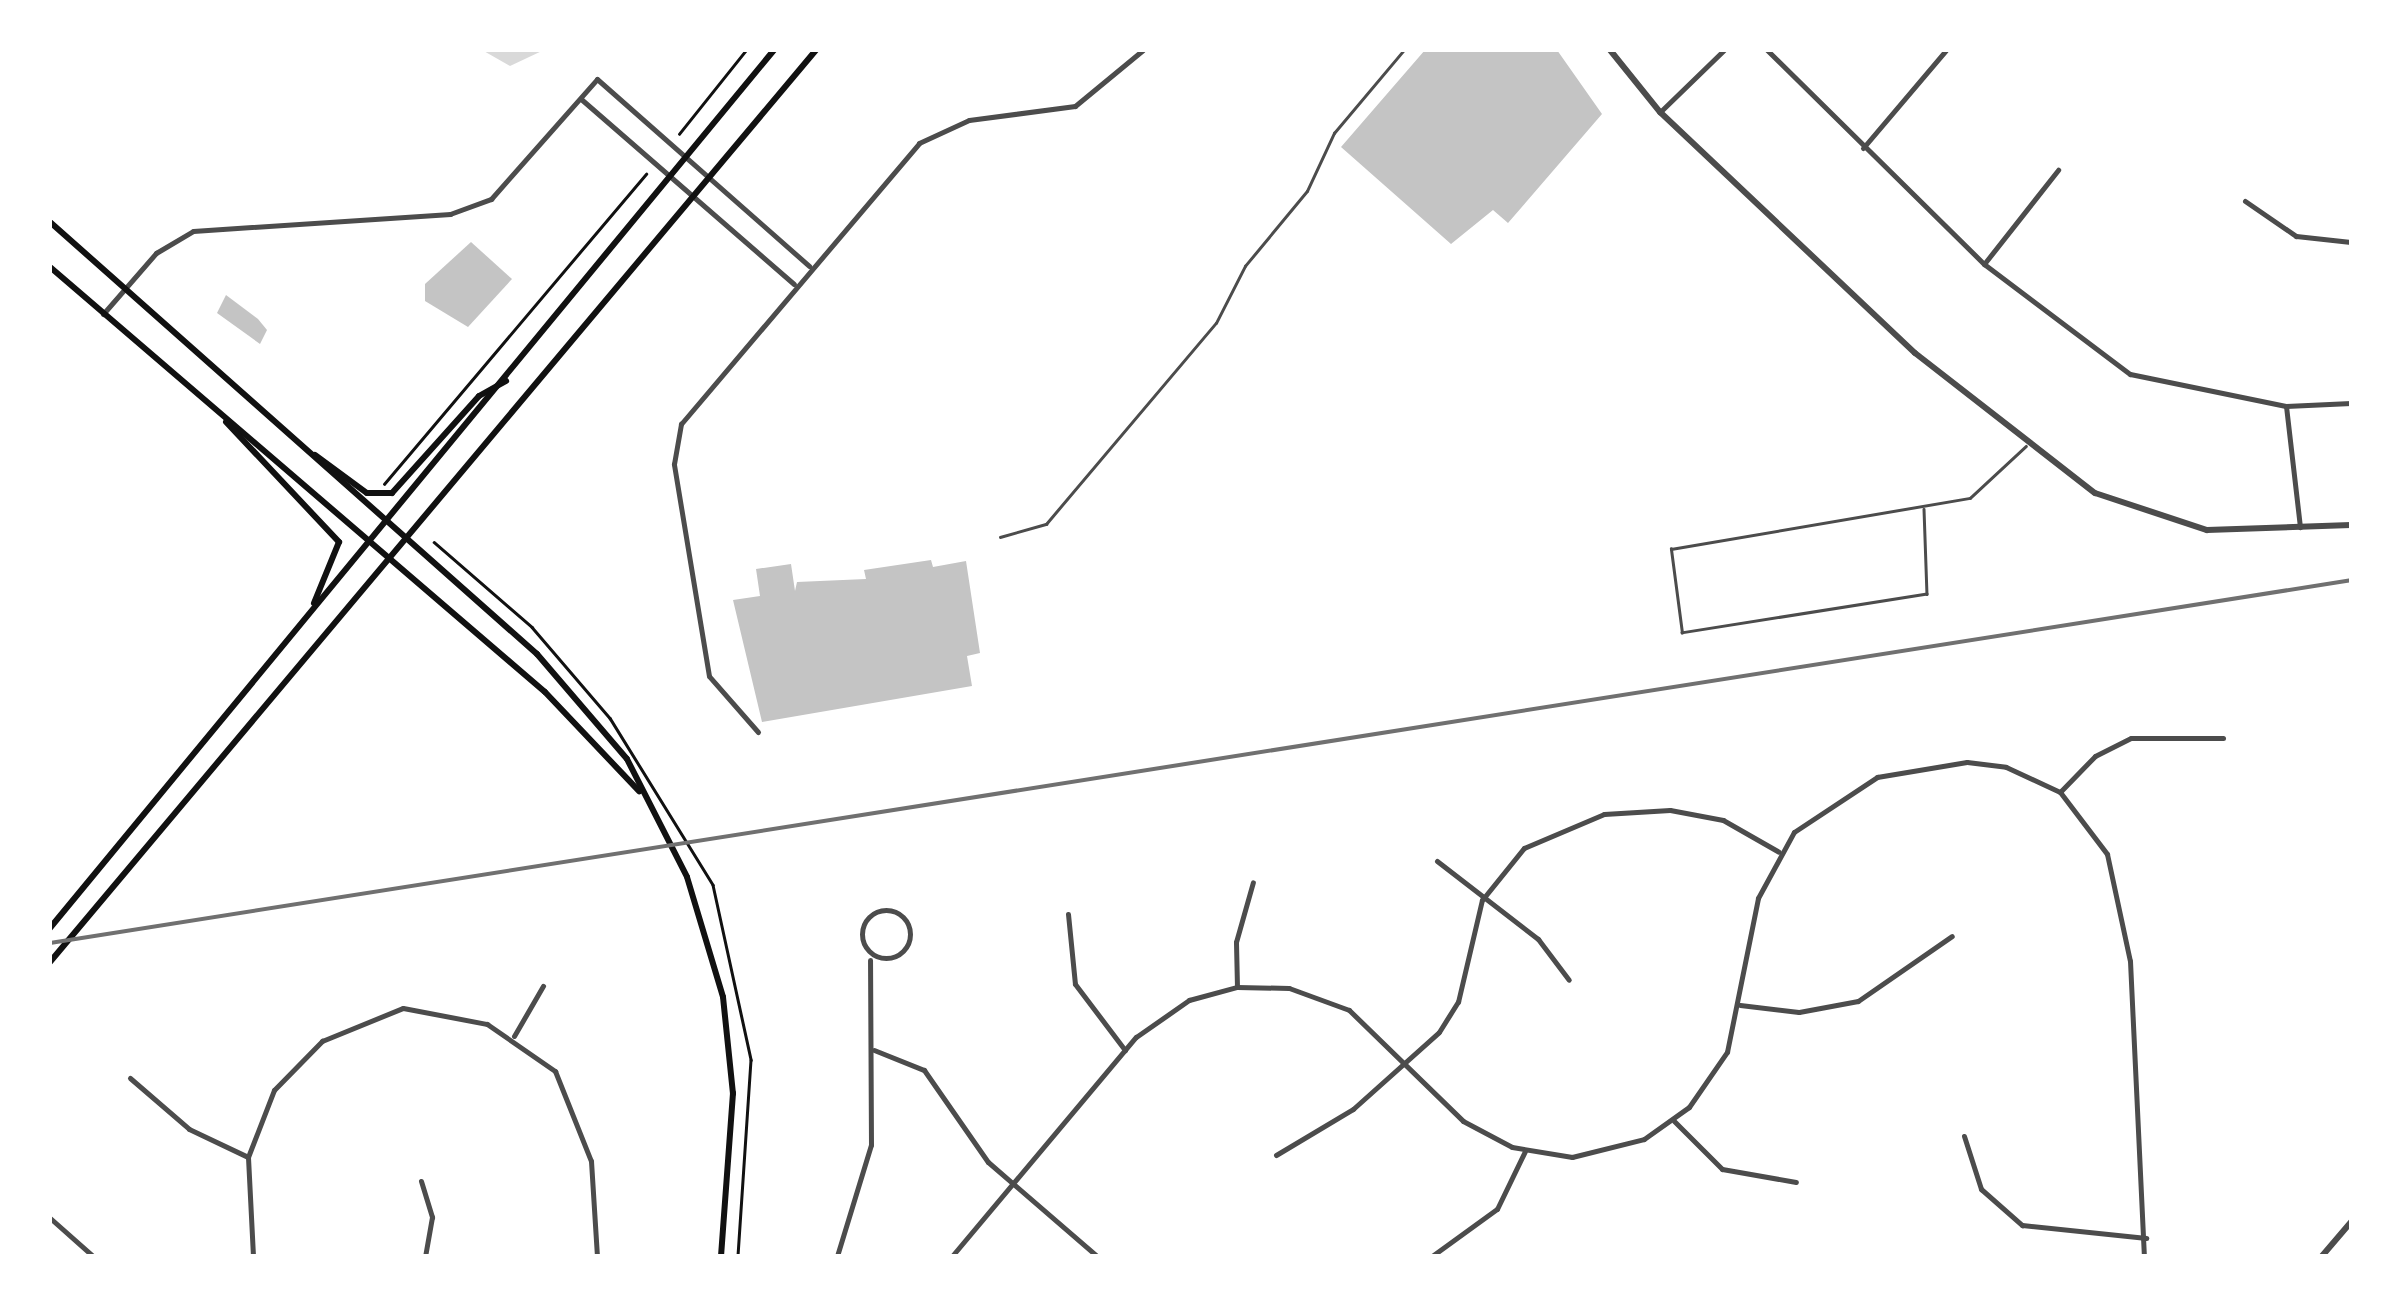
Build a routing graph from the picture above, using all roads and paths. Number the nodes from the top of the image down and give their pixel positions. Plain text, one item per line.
1 (746, 50) edge
2 (774, 50) edge
3 (816, 50) edge
4 (1143, 50) edge
5 (1404, 50) edge
6 (1610, 50) edge
7 (1724, 50) edge
8 (1767, 50) edge
9 (1946, 50) edge
10 (580, 98) junction
11 (1660, 112) junction
12 (679, 134) dead end
13 (1863, 148) junction
14 (685, 158) junction
15 (2058, 170) dead end
16 (646, 174) dead end
17 (670, 175) junction
18 (706, 181) junction
19 (692, 199) junction
20 (2244, 201) dead end
21 (50, 222) edge
22 (2351, 242) edge
23 (1984, 264) junction
24 (808, 266) junction
25 (50, 267) edge
26 (794, 284) junction
27 (125, 288) junction
28 (103, 314) junction
29 (507, 380) junction
30 (2351, 403) edge
31 (2286, 406) junction
32 (223, 417) junction
33 (2026, 446) junction
34 (306, 452) junction
35 (380, 488) dead end
36 (1924, 509) junction
37 (386, 524) junction
38 (2351, 525) edge
39 (2300, 530) junction
40 (1000, 538) dead end
41 (370, 541) junction
42 (406, 541) junction
43 (434, 542) dead end
44 (386, 560) junction
45 (314, 606) junction
46 (758, 732) dead end
47 (2223, 738) dead end
48 (2060, 792) junction
49 (646, 800) junction
50 (1779, 852) junction
51 (1437, 861) dead end
52 (1253, 882) dead end
53 (1482, 900) junction
54 (1068, 914) dead end
55 (50, 928) edge
56 (1952, 936) dead end
57 (870, 960) junction
58 (50, 962) edge
59 (1569, 980) dead end
60 (544, 986) dead end
61 (1237, 987) junction
62 (1740, 1005) junction
63 (514, 1036) junction
64 (874, 1050) junction
65 (1125, 1050) junction
66 (1408, 1064) junction
67 (130, 1078) dead end
68 (1674, 1121) junction
69 (1964, 1136) dead end
70 (1524, 1152) junction
71 (1276, 1155) dead end
72 (248, 1157) junction
73 (420, 1181) dead end
74 (1796, 1182) dead end
75 (1012, 1184) junction
76 (50, 1218) edge
77 (2351, 1222) edge
78 (2146, 1238) junction
79 (93, 1256) edge
80 (253, 1256) edge
81 (424, 1256) edge
82 (597, 1256) edge
83 (721, 1256) edge
84 (738, 1256) edge
85 (837, 1256) edge
86 (952, 1256) edge
87 (1096, 1256) edge
88 (1432, 1256) edge
89 (2144, 1256) edge
90 (2322, 1256) edge

1 - 12 path
2 - 14 main road
3 - 18 main road
4 - 24 street
5 - 40 lane
6 - 11 street
7 - 11 street
8 - 13 street
9 - 13 street
10 - 14 street
10 - 17 street
10 - 27 street
11 - 33 street
13 - 23 street
14 - 17 main road
14 - 18 street
15 - 23 street
16 - 35 path
17 - 19 street
17 - 29 main road
18 - 19 main road
18 - 24 street
19 - 26 street
19 - 42 main road
20 - 22 street
21 - 27 main road
23 - 31 street
24 - 26 street
25 - 28 main road
26 - 46 street
27 - 28 street
27 - 34 main road
28 - 32 main road
29 - 34 main road
29 - 37 main road
30 - 31 street
31 - 39 street
32 - 41 main road
32 - 45 main road
33 - 36 lane
33 - 39 street
34 - 37 main road
36 - 36 lane
37 - 41 main road
37 - 42 main road
38 - 39 street
41 - 44 main road
41 - 45 main road
42 - 44 main road
42 - 49 main road
43 - 84 path
44 - 49 main road
44 - 58 main road
45 - 55 main road
47 - 48 street
48 - 50 street
48 - 78 street
49 - 83 main road
50 - 53 street
50 - 62 street
51 - 53 street
52 - 61 street
53 - 59 street
53 - 66 street
54 - 65 street
56 - 62 street
57 - 57 street
57 - 64 street
60 - 63 street
61 - 65 street
61 - 66 street
62 - 68 street
63 - 72 street
63 - 82 street
64 - 75 street
64 - 85 street
65 - 75 street
66 - 70 street
66 - 71 street
67 - 72 street
68 - 70 street
68 - 74 street
69 - 78 street
70 - 88 street
72 - 80 street
73 - 81 street
75 - 86 street
75 - 87 street
76 - 79 street
77 - 90 street
78 - 89 street

